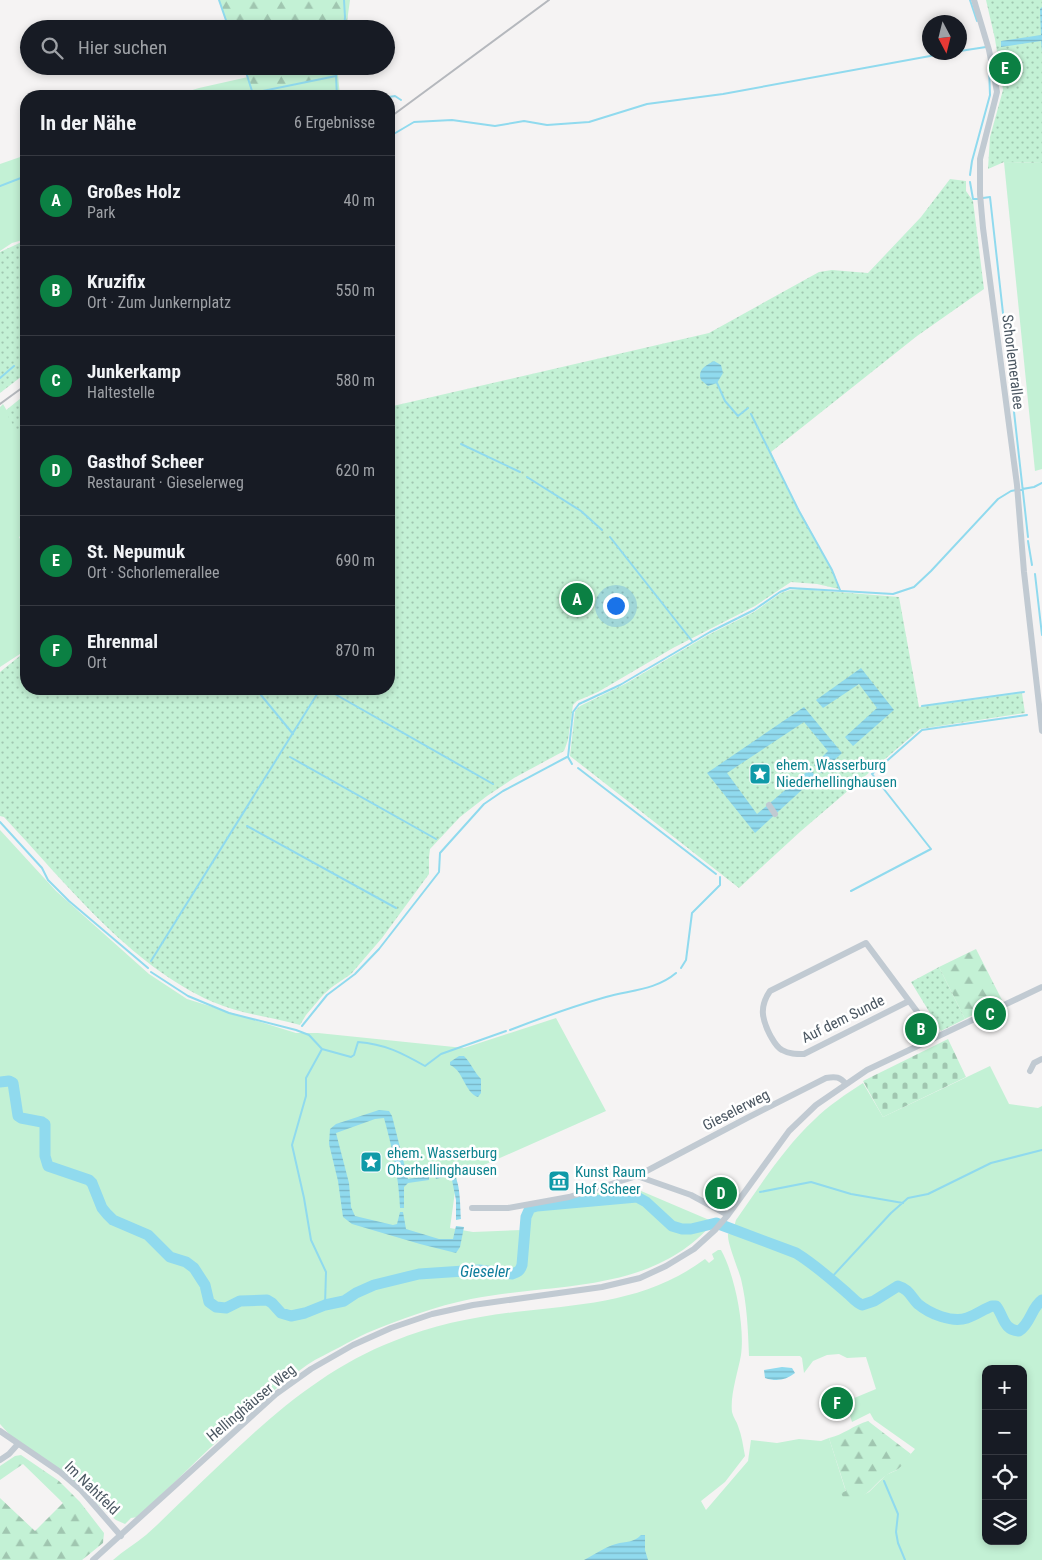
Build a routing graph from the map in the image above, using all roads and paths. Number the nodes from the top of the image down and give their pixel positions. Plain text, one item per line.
1 (974, 0) edge
2 (1042, 731) edge
3 (769, 805) dead end
4 (775, 814) dead end
5 (1042, 987) edge
6 (909, 1000) junction
7 (936, 1037) junction
8 (1042, 1059) edge
9 (1030, 1071) dead end
10 (846, 1084) junction
11 (636, 1176) junction
12 (472, 1208) dead end
13 (726, 1217) junction
14 (0, 1431) edge
15 (18, 1444) junction
16 (0, 1460) edge
17 (121, 1536) junction
18 (92, 1560) edge

1 - 2 street, Schorlemerallee
3 - 4 street
5 - 7 street, Hellinghäuser Weg
6 - 6 street, Auf dem Sunde
6 - 7 street
7 - 10 street, Hellinghäuser Weg
8 - 9 street
10 - 11 street, Gieselerweg
10 - 13 street, Hellinghäuser Weg
11 - 12 street, Gieselerweg
11 - 13 street
13 - 17 street, Hellinghäuser Weg
14 - 15 street, Im Nahtfeld
15 - 16 street
15 - 17 street, Im Nahtfeld
17 - 18 street, Hellinghäuser Weg

